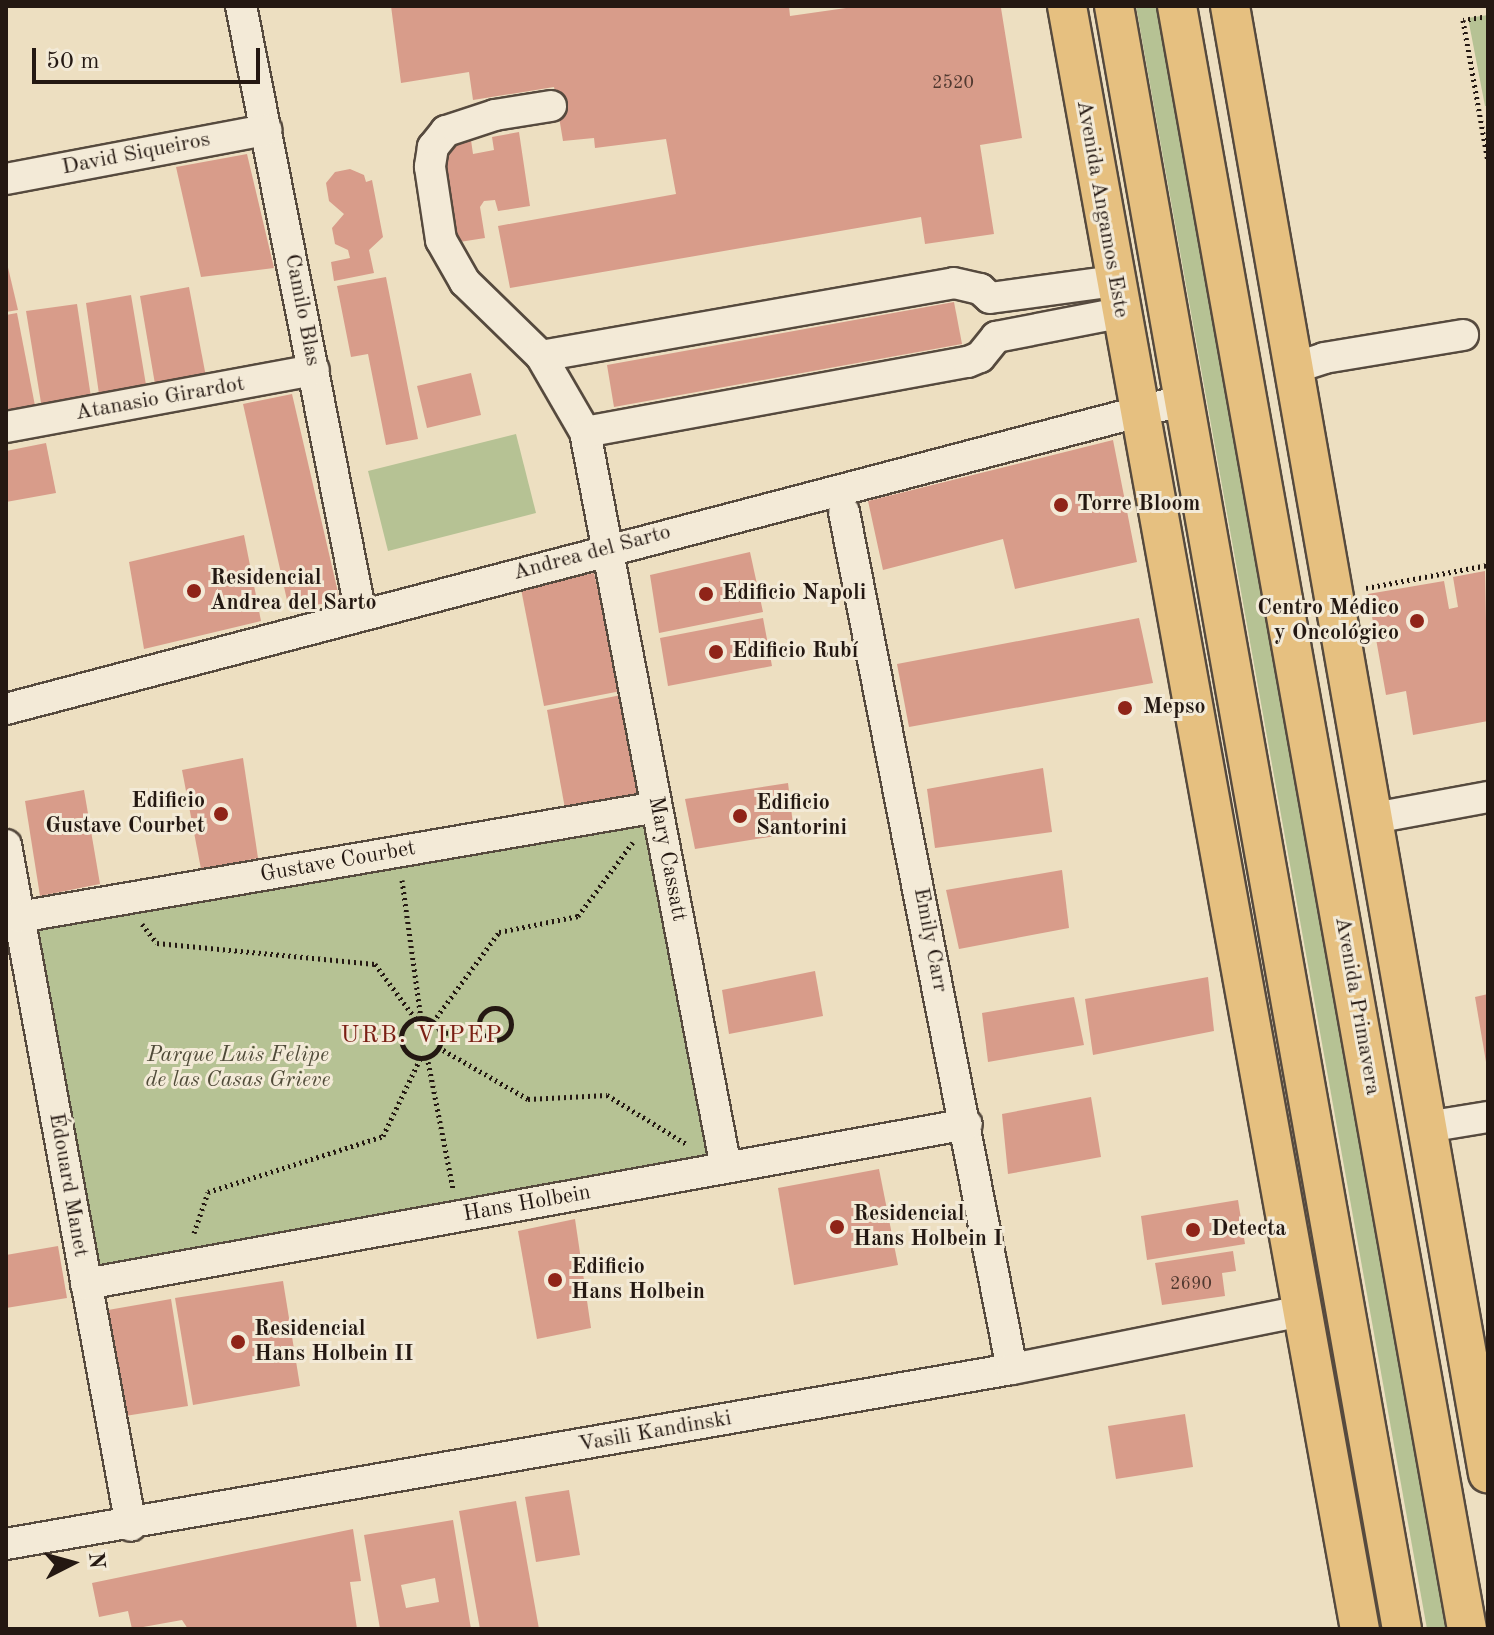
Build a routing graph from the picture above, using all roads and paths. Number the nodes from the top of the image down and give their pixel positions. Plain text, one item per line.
1 (241, 6) edge
2 (1067, 6) edge
3 (1114, 6) edge
4 (1177, 6) edge
5 (1230, 6) edge
6 (1488, 16) edge
7 (551, 106) dead end
8 (1488, 116) edge
9 (1480, 117) junction
10 (266, 130) junction
11 (1488, 162) edge
12 (6, 179) edge
13 (1117, 297) junction
14 (990, 298) junction
15 (1463, 335) dead end
16 (996, 337) junction
17 (541, 356) junction
18 (1291, 369) junction
19 (314, 370) junction
20 (1180, 401) junction
21 (1138, 412) junction
22 (6, 427) edge
23 (585, 432) junction
24 (844, 512) dead end
25 (606, 549) junction
26 (1488, 565) edge
27 (1365, 588) dead end
28 (361, 614) junction
29 (6, 709) edge
30 (1488, 797) edge
31 (657, 807) junction
32 (1374, 818) junction
33 (635, 839) dead end
34 (6, 845) edge
35 (401, 869) dead end
36 (134, 915) dead end
37 (19, 917) junction
38 (418, 1018) junction
39 (433, 1022) junction
40 (479, 1027) junction
41 (440, 1034) junction
42 (438, 1047) junction
43 (424, 1057) junction
44 (1488, 1117) edge
45 (967, 1124) junction
46 (1427, 1127) junction
47 (694, 1149) dead end
48 (726, 1168) junction
49 (456, 1201) dead end
50 (188, 1249) dead end
51 (86, 1284) junction
52 (1302, 1311) junction
53 (1012, 1369) junction
54 (1488, 1473) edge
55 (131, 1526) junction
56 (6, 1544) edge
57 (1360, 1629) edge
58 (1402, 1629) edge
59 (1467, 1629) edge

1 - 10 street, Camilo Blas
2 - 13 main road, Avenida Angamos Este
3 - 20 main road, Avenida Angamos Este
4 - 59 main road, Avenida Primavera
5 - 18 main road
6 - 9 path
7 - 17 street, Mary Cassatt
8 - 9 path
9 - 11 path
10 - 12 street, David Siqueiros
10 - 19 street, Camilo Blas
13 - 14 street
13 - 16 street
13 - 21 main road, Avenida Angamos Este
14 - 16 street
14 - 17 street
15 - 18 street
16 - 23 street
17 - 23 street, Mary Cassatt
18 - 32 main road
19 - 22 street, Atanasio Girardot
19 - 28 street, Camilo Blas
20 - 21 street, Andrea del Sarto
20 - 58 main road
21 - 25 street, Andrea del Sarto
21 - 52 main road
23 - 25 street, Mary Cassatt
24 - 45 street, Emily Carr
25 - 28 street, Andrea del Sarto
25 - 31 street, Mary Cassatt
26 - 27 path
28 - 29 street, Andrea del Sarto
30 - 32 street
31 - 37 street, Gustave Courbet
31 - 48 street, Mary Cassatt
32 - 46 main road
33 - 39 path
34 - 37 street, Édouard Manet
35 - 38 path
36 - 38 path
37 - 51 street, Édouard Manet
38 - 39 path
38 - 43 path
39 - 41 path
40 - 40 path
40 - 41 path
41 - 42 path
42 - 43 path
42 - 47 path
43 - 49 path
43 - 50 path
44 - 46 street
45 - 48 street, Hans Holbein
45 - 53 street, Emily Carr
46 - 54 main road
48 - 51 street, Hans Holbein
51 - 55 street, Édouard Manet
52 - 53 street, Vasili Kandinski
52 - 57 main road
53 - 55 street, Vasili Kandinski
55 - 56 street, Vasili Kandinski

